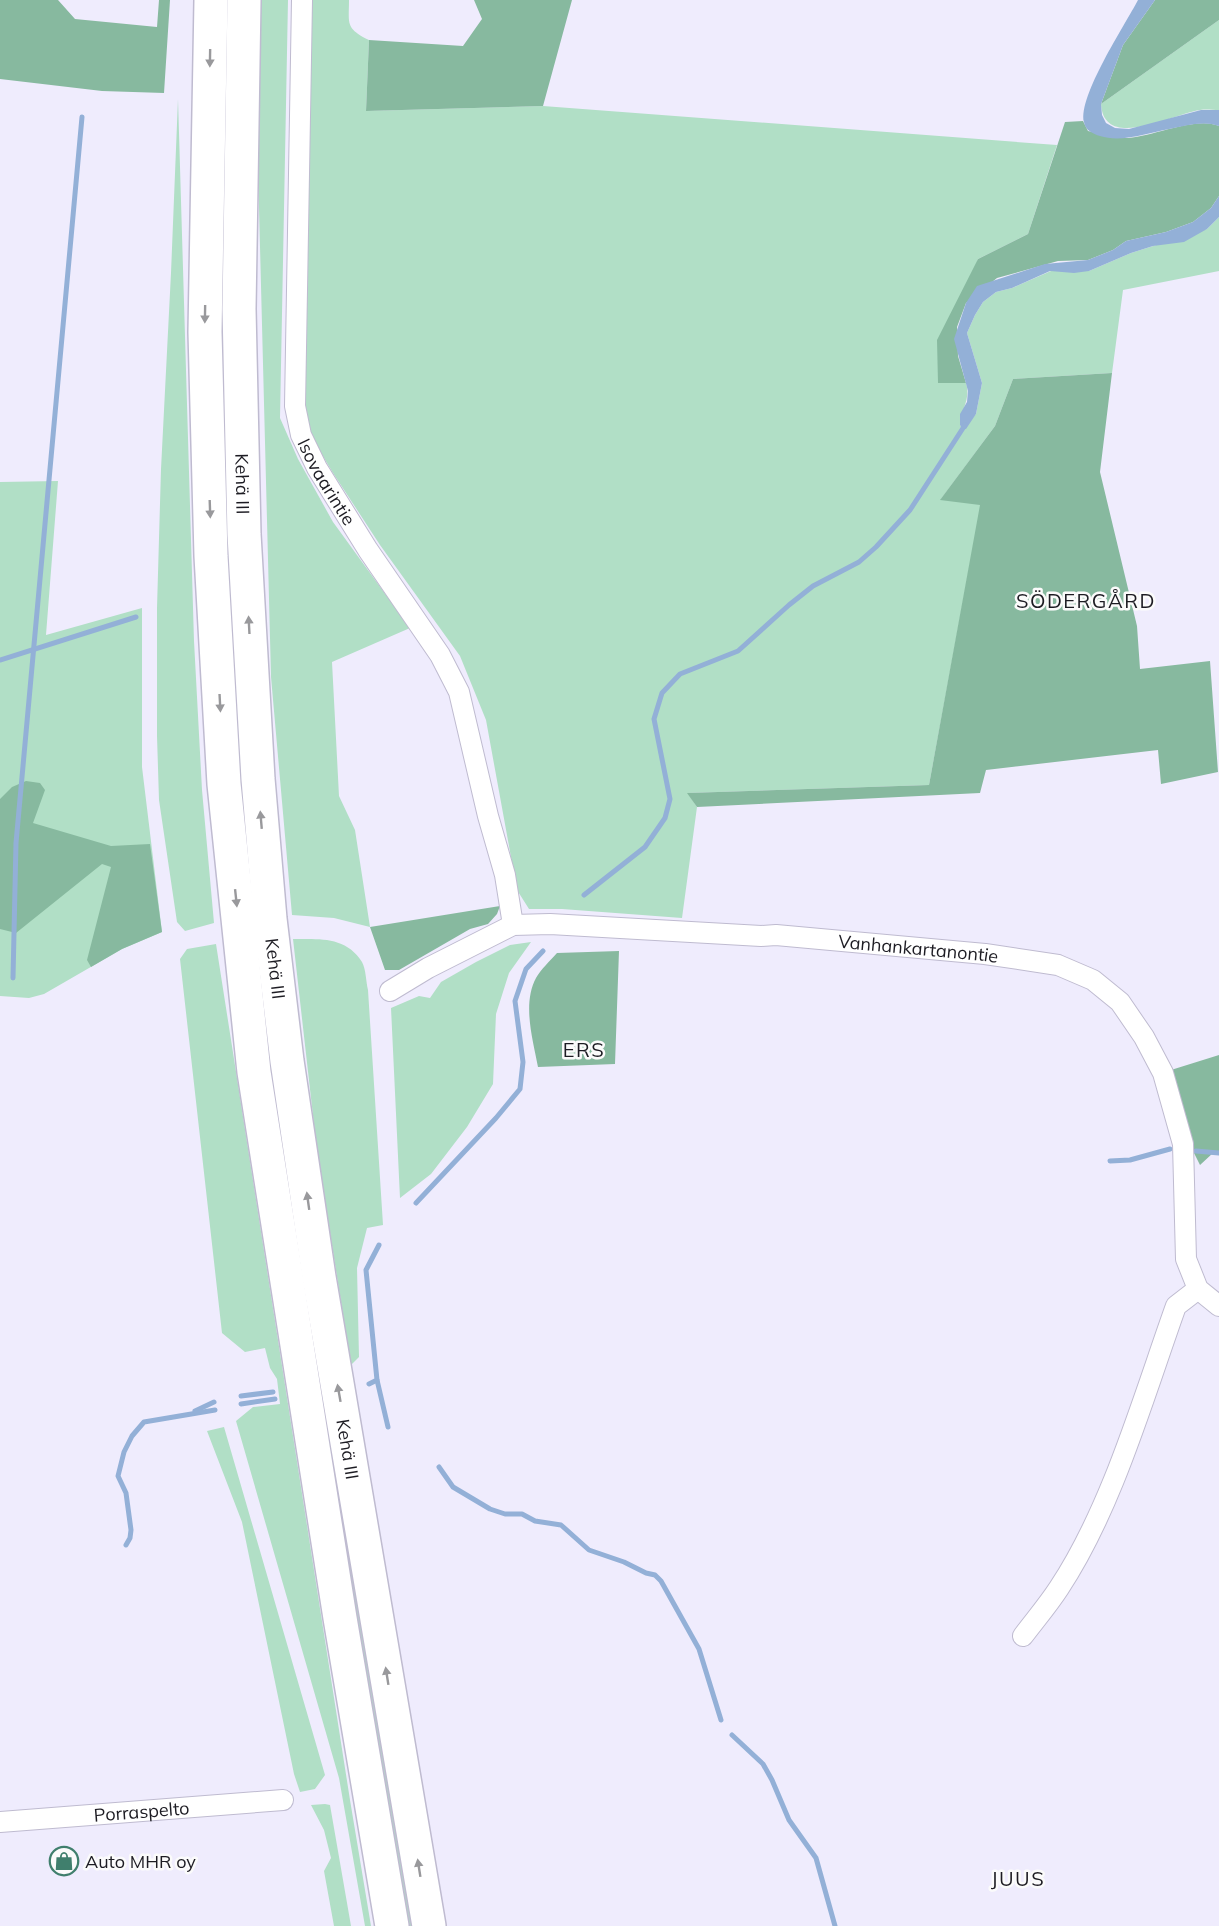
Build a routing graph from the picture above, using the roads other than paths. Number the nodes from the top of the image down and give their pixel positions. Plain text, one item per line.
1 (211, 0) edge
2 (244, 0) edge
3 (302, 0) edge
4 (513, 925) junction
5 (390, 991) dead end
6 (1198, 1289) junction
7 (1219, 1306) edge
8 (1023, 1636) dead end
9 (283, 1800) dead end
10 (0, 1822) edge
11 (392, 1926) edge
12 (429, 1926) edge

1 -> 11 highway, Kehä III
12 -> 2 highway, Kehä III
3 - 4 street, Isovaarintie
4 - 5 street, Vanhankartanontie
4 - 6 street, Vanhankartanontie
6 - 7 street, Vanhankartanontie
6 - 8 street
9 - 10 street, Porraspelto

